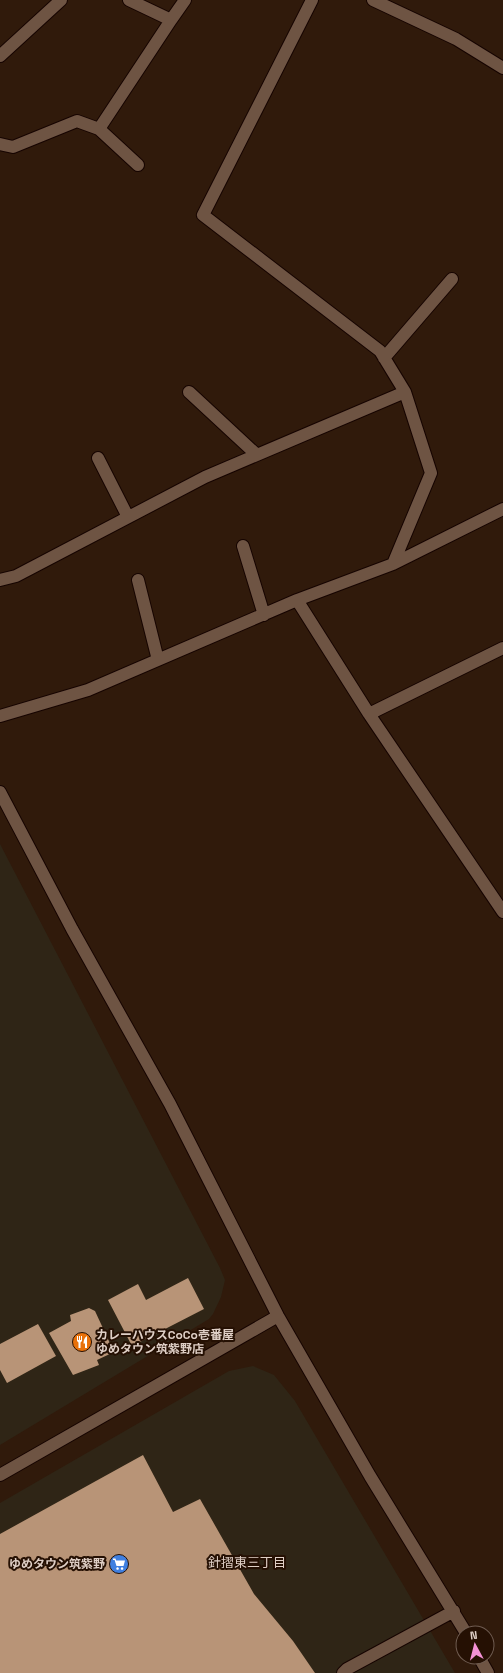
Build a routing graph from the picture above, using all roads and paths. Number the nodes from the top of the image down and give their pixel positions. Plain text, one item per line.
1 (61, 0) edge
2 (129, 0) edge
3 (185, 0) edge
4 (312, 0) edge
5 (373, 0) edge
6 (171, 20) junction
7 (0, 56) edge
8 (503, 68) edge
9 (99, 129) junction
10 (0, 144) edge
11 (13, 147) junction
12 (0, 153) edge
13 (138, 165) dead end
14 (452, 279) dead end
15 (384, 358) junction
16 (189, 392) dead end
17 (405, 392) junction
18 (257, 455) junction
19 (98, 458) dead end
20 (503, 509) edge
21 (128, 517) junction
22 (243, 546) dead end
23 (393, 564) junction
24 (0, 580) edge
25 (138, 580) dead end
26 (297, 600) junction
27 (264, 615) junction
28 (503, 648) edge
29 (158, 660) junction
30 (369, 714) junction
31 (0, 716) edge
32 (0, 792) edge
33 (503, 912) edge
34 (278, 1316) junction
35 (0, 1475) edge
36 (454, 1611) junction
37 (462, 1625) edge
38 (343, 1673) edge

1 - 7 street
2 - 6 street
3 - 6 street
4 - 15 street
5 - 8 street
6 - 9 street
9 - 11 street
9 - 13 street
10 - 11 street
11 - 12 street
14 - 15 street
15 - 17 street
16 - 18 street
17 - 18 street
17 - 23 street
18 - 21 street
19 - 21 street
20 - 23 street
21 - 24 street
22 - 27 street
23 - 26 street
25 - 29 street
26 - 27 street
26 - 30 street
27 - 29 street
28 - 30 street
29 - 31 street
30 - 33 street
32 - 34 street
34 - 35 street
34 - 36 street
36 - 37 street
36 - 38 street

